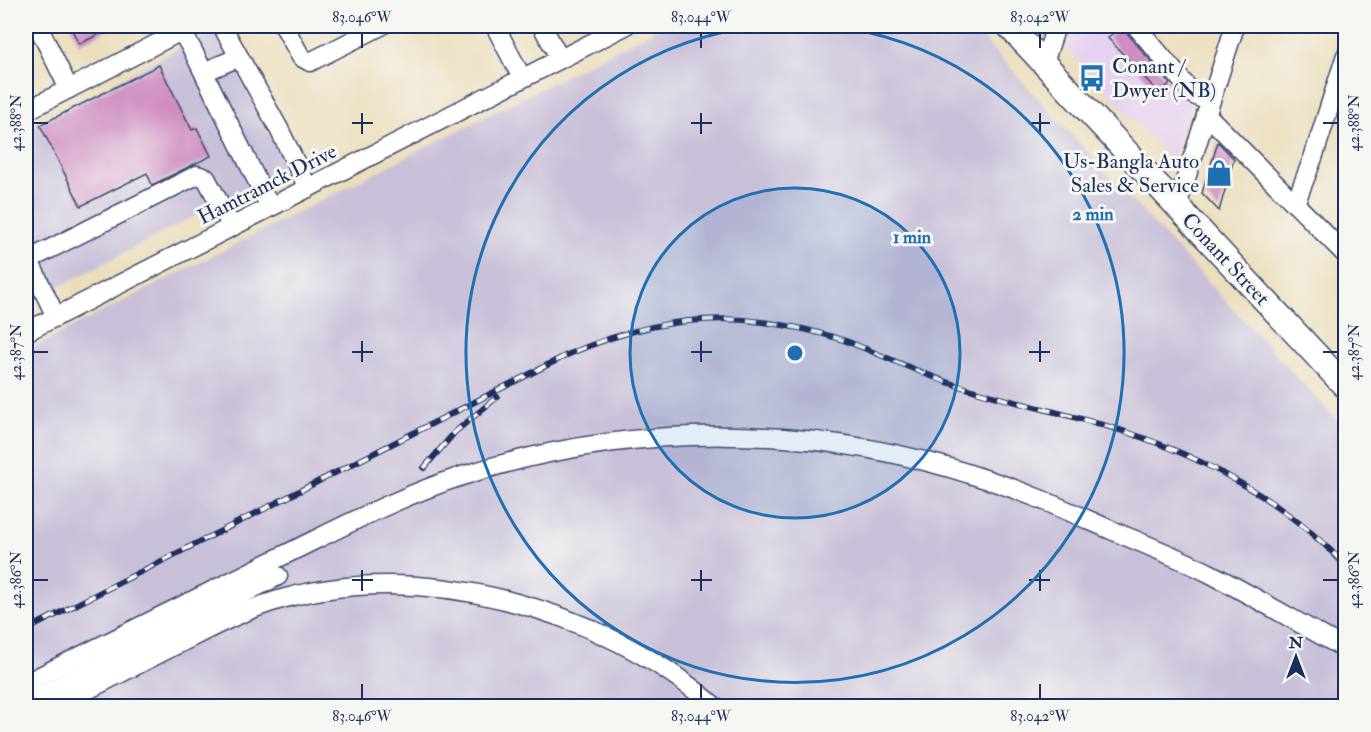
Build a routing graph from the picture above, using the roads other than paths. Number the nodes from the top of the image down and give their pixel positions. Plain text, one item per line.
1 (38, 26) edge
2 (222, 26) edge
3 (284, 26) edge
4 (381, 26) edge
5 (495, 26) edge
6 (542, 26) edge
7 (625, 26) edge
8 (1009, 26) edge
9 (1056, 26) edge
10 (1235, 26) edge
11 (186, 28) edge
12 (1143, 29) edge
13 (1346, 55) edge
14 (239, 57) junction
15 (560, 59) junction
16 (1044, 63) junction
17 (204, 72) junction
18 (522, 78) junction
19 (69, 89) junction
20 (1208, 108) junction
21 (26, 111) edge
22 (308, 188) junction
23 (1295, 204) junction
24 (1176, 206) junction
25 (270, 207) junction
26 (232, 227) junction
27 (1346, 255) edge
28 (27, 257) edge
29 (56, 317) junction
30 (26, 332) edge
31 (1346, 387) edge
32 (278, 576) dead end
33 (1346, 649) edge
34 (26, 683) edge
35 (26, 702) edge
36 (57, 706) edge
37 (714, 706) edge

1 - 19 street
2 - 14 street
3 - 4 street
5 - 18 street
6 - 15 street
7 - 15 street, Hamtramck Drive
8 - 16 main road, Conant Street
9 - 16 street
10 - 20 street
11 - 17 street
11 - 19 street
12 - 20 street
13 - 23 street
14 - 17 street
14 - 22 street
15 - 18 street, Hamtramck Drive
16 - 24 main road, Conant Street
17 - 25 street
18 - 22 street, Hamtramck Drive
19 - 21 street
20 - 23 street
20 - 24 street
22 - 25 street, Hamtramck Drive
23 - 27 street
24 - 31 main road, Conant Street
25 - 26 street, Hamtramck Drive
26 - 28 street
26 - 29 street, Hamtramck Drive
28 - 29 street
29 - 30 street, Hamtramck Drive
32 - 35 street
33 - 34 street
36 - 37 street

